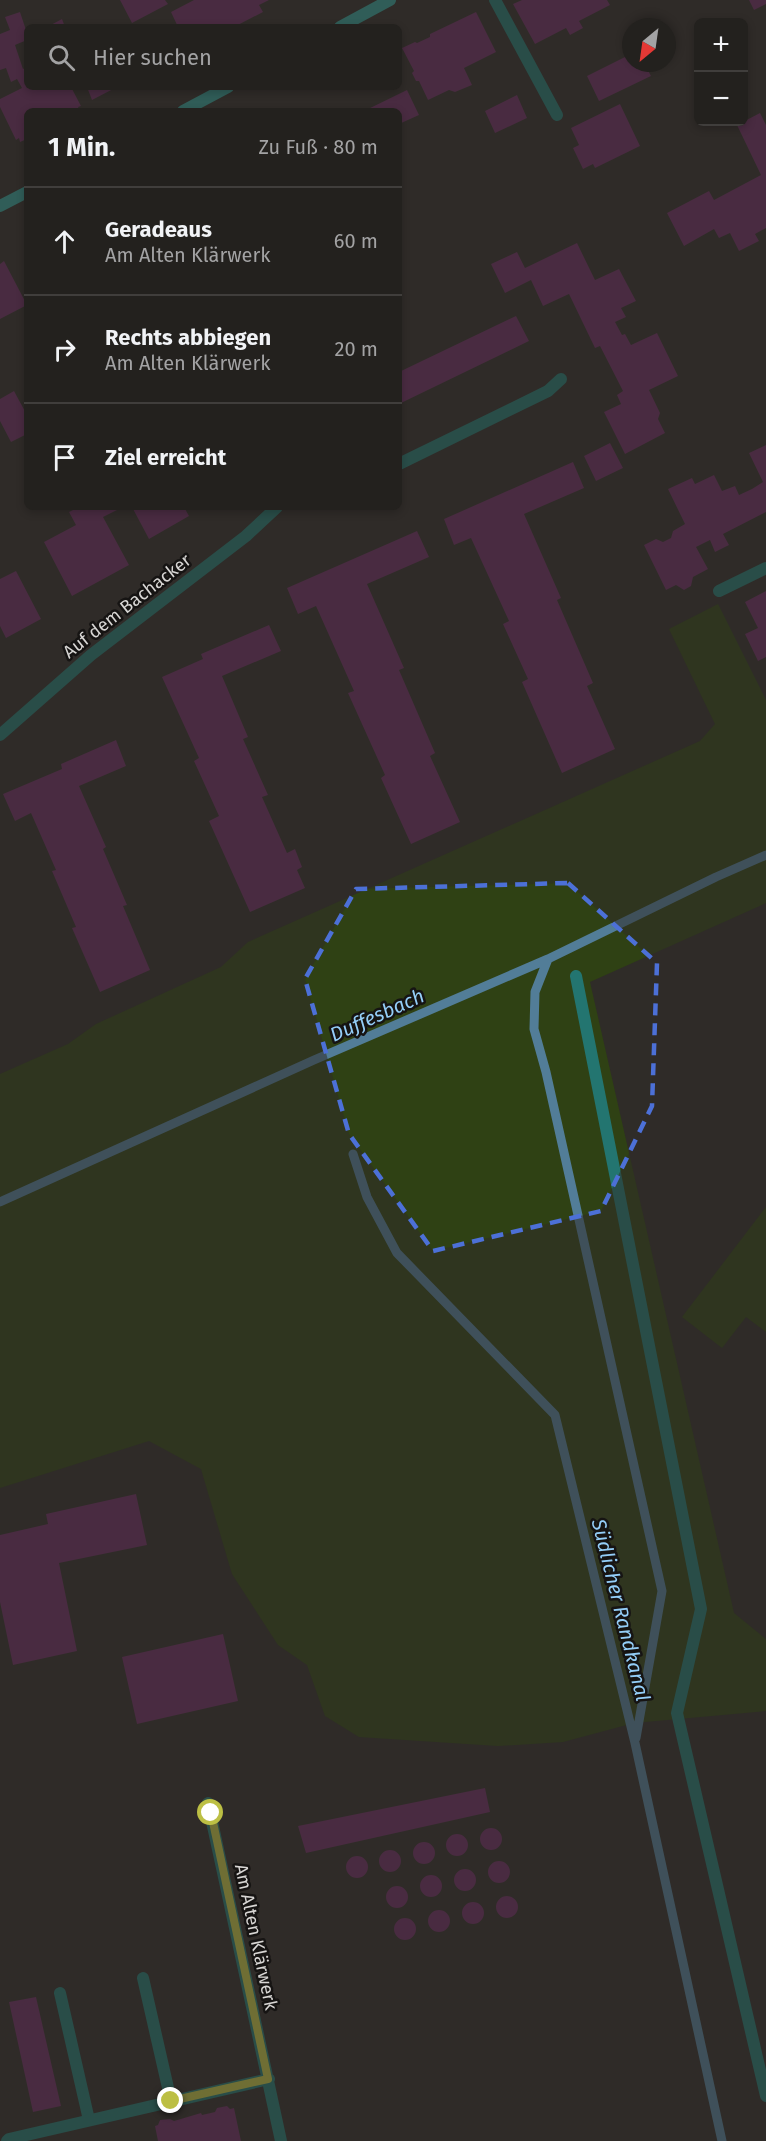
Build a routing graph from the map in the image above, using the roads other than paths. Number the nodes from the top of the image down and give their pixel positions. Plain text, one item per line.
1 (390, 0) edge
2 (495, 0) edge
3 (346, 24) edge
4 (222, 90) edge
5 (189, 108) edge
6 (557, 115) dead end
7 (24, 194) edge
8 (0, 206) edge
9 (561, 379) dead end
10 (402, 463) edge
11 (274, 510) edge
12 (766, 568) edge
13 (719, 591) dead end
14 (0, 735) edge
15 (576, 976) dead end
16 (208, 1803) dead end
17 (143, 1978) dead end
18 (60, 1993) dead end
19 (268, 2079) junction
20 (766, 2096) edge
21 (171, 2101) junction
22 (89, 2120) junction
23 (7, 2141) edge
24 (281, 2141) edge

1 - 3 street
2 - 6 street
4 - 5 street
7 - 8 street
9 - 10 street
11 - 14 street, Auf dem Bachacker
12 - 13 street
15 - 20 street
16 - 19 street, Am Alten Klärwerk
17 - 21 street
18 - 22 street
19 - 21 street
19 - 24 street, Am Alten Klärwerk
21 - 22 street
22 - 23 street

